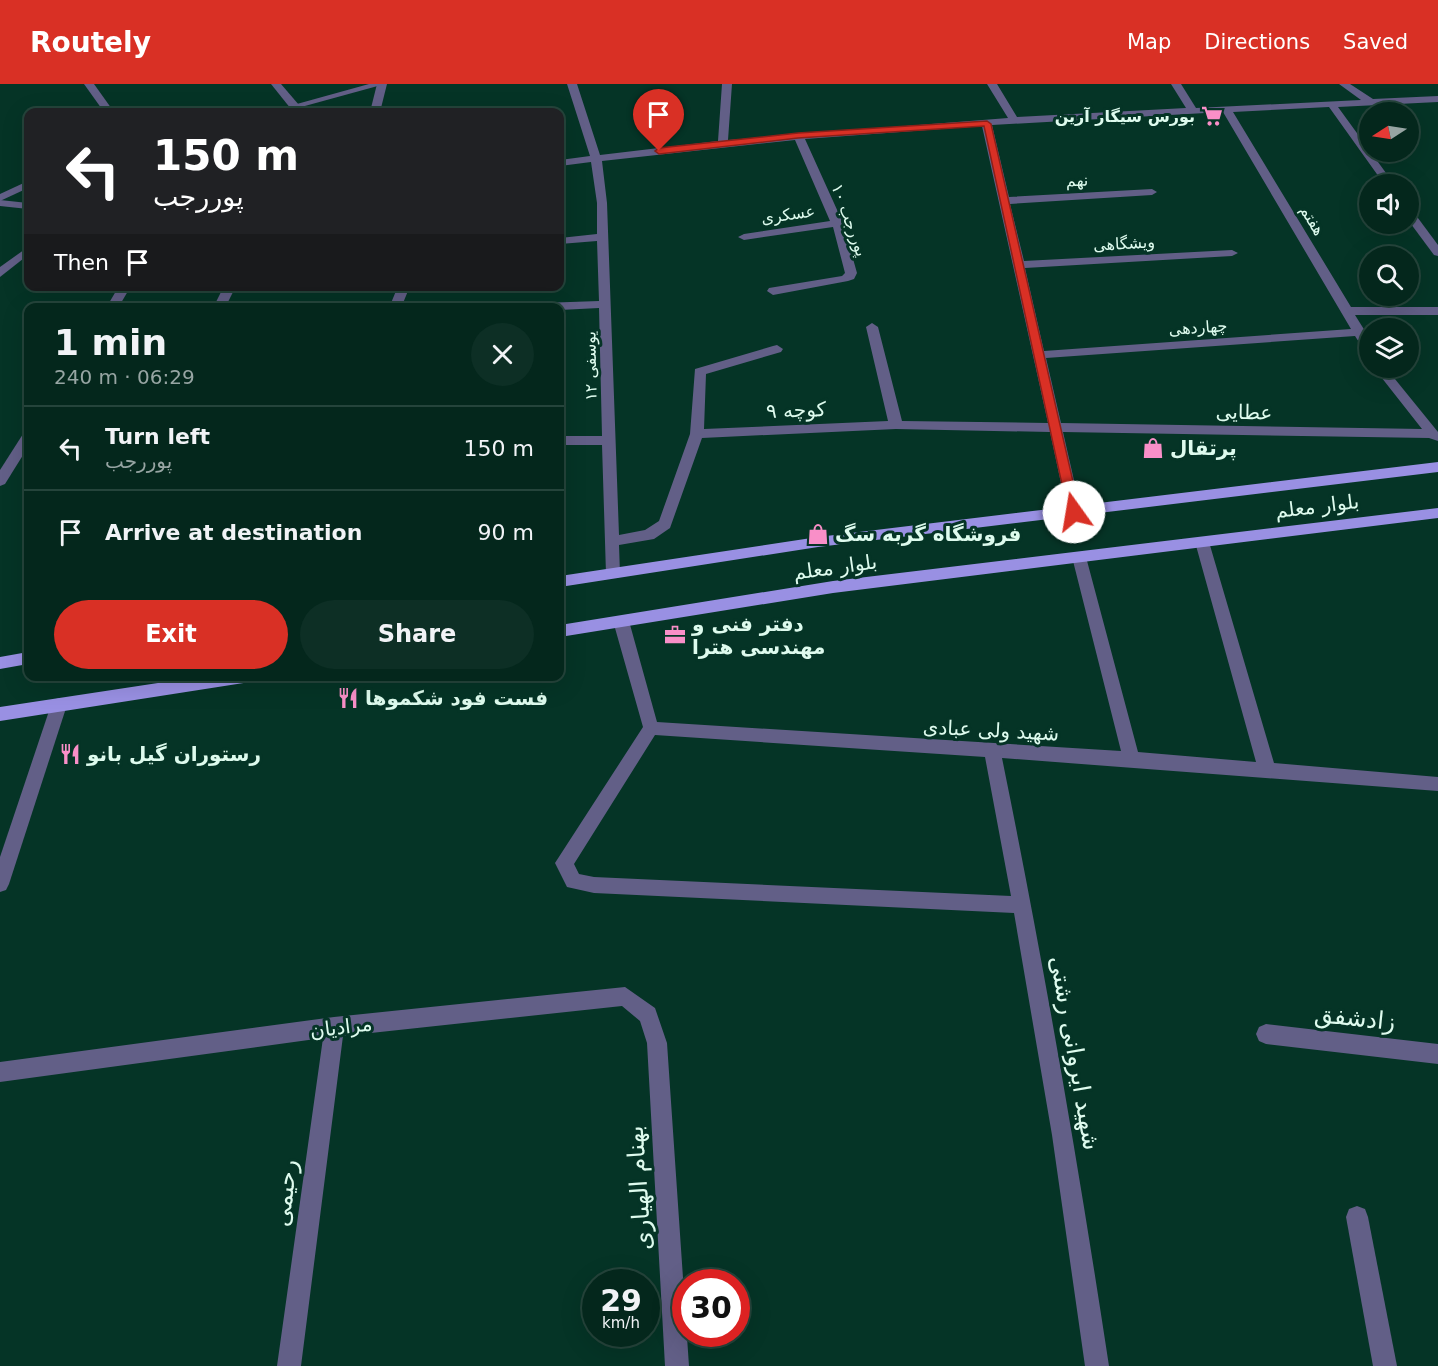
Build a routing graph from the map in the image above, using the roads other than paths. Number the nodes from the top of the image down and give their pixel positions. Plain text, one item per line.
1 (89, 84) edge
2 (276, 84) edge
3 (381, 84) edge
4 (572, 84) edge
5 (727, 84) edge
6 (992, 84) edge
7 (1176, 84) edge
8 (1344, 84) edge
9 (1438, 99) edge
10 (1371, 102) edge
11 (1388, 102) edge
12 (1359, 104) edge
13 (1332, 105) junction
14 (295, 107) junction
15 (106, 108) edge
16 (291, 108) edge
17 (376, 108) edge
18 (1226, 109) junction
19 (1193, 111) junction
20 (1016, 122) junction
21 (987, 124) junction
22 (798, 136) junction
23 (723, 144) junction
24 (596, 158) junction
25 (564, 162) edge
26 (1382, 174) edge
27 (24, 186) edge
28 (1152, 192) dead end
29 (0, 200) edge
30 (1004, 201) junction
31 (24, 205) edge
32 (837, 223) junction
33 (1419, 227) edge
34 (603, 237) junction
35 (744, 237) dead end
36 (564, 242) edge
37 (24, 253) edge
38 (1232, 253) dead end
39 (1438, 253) edge
40 (1019, 265) junction
41 (0, 273) edge
42 (773, 291) dead end
43 (604, 304) junction
44 (564, 306) edge
45 (1347, 311) junction
46 (1438, 311) edge
47 (872, 327) dead end
48 (1359, 332) joint
49 (777, 349) dead end
50 (1039, 355) junction
51 (1388, 378) edge
52 (896, 425) junction
53 (1055, 429) junction
54 (697, 434) junction
55 (1435, 437) edge
56 (608, 440) junction
57 (564, 441) edge
58 (24, 443) edge
59 (1438, 467) edge
60 (0, 481) edge
61 (1074, 512) junction
62 (1438, 513) edge
63 (612, 541) junction
64 (1202, 542) junction
65 (1079, 557) junction
66 (613, 574) junction
67 (564, 581) edge
68 (621, 621) junction
69 (564, 630) edge
70 (24, 659) edge
71 (0, 663) edge
72 (217, 681) edge
73 (59, 705) junction
74 (0, 714) edge
75 (651, 728) junction
76 (992, 751) junction
77 (1131, 759) junction
78 (1267, 770) junction
79 (1438, 784) edge
80 (0, 884) edge
81 (1023, 905) junction
82 (334, 1027) junction
83 (1266, 1034) dead end
84 (657, 1043) joint
85 (1438, 1054) edge
86 (0, 1072) edge
87 (1357, 1217) dead end
88 (289, 1366) edge
89 (677, 1366) edge
90 (1097, 1366) edge
91 (1385, 1366) edge

1 - 15 street
2 - 14 street
3 - 14 street
3 - 17 street
4 - 24 street, یوسفی ۱۲
5 - 23 street
6 - 20 street
7 - 19 street
8 - 10 street
9 - 11 street
12 - 13 street
13 - 18 street
13 - 26 street
14 - 16 street
18 - 19 street
18 - 45 street, هفتم
19 - 20 street
20 - 21 street
21 - 22 street
21 - 30 street
22 - 23 street
22 - 32 street, پوررجب ۱۰
23 - 24 street
24 - 25 street
24 - 34 street, یوسفی ۱۲
27 - 29 street
28 - 30 street, نهم
29 - 31 street
30 - 40 street
32 - 35 street, عسکری
32 - 42 street, پوررجب ۱۰
33 - 39 street
34 - 36 street
34 - 43 street, یوسفی ۱۲
37 - 41 street
38 - 40 street, ویشگاهی
40 - 50 street
43 - 44 street
43 - 56 street, یوسفی ۱۲
45 - 46 street
45 - 48 street, هفتم
47 - 52 street
48 - 50 street, چهاردهی
49 - 54 street
50 - 53 street
51 - 55 street
52 - 53 street, کوچه ۹
52 - 54 street, کوچه ۹
53 - 55 street, عطایی
53 - 61 street
54 - 63 street
56 - 57 street
56 - 63 street, یوسفی ۱۲
58 - 60 street
59 - 61 main road, بلوار معلم
61 - 66 main road, بلوار معلم
62 - 64 main road, بلوار معلم
63 - 66 street, یوسفی ۱۲
64 - 65 main road, بلوار معلم
64 - 78 street
65 - 68 main road, بلوار معلم
65 - 77 street
66 - 67 main road, بلوار معلم
68 - 69 main road, بلوار معلم
68 - 75 street
70 - 71 main road
72 - 73 main road
73 - 74 main road
73 - 80 street
75 - 76 street, شهید ولی عبادی
75 - 81 street
76 - 77 street, شهید ولی عبادی
76 - 81 street, شهید ایروانی رشتی
77 - 78 street, شهید ولی عبادی
78 - 79 street, شهید ولی عبادی
81 - 90 street, شهید ایروانی رشتی
82 - 84 street, مرادیان
82 - 86 street, مرادیان
82 - 88 street, رحیمی
83 - 85 street, زادشفق
84 - 89 street, بهنام الهیاری
87 - 91 street

